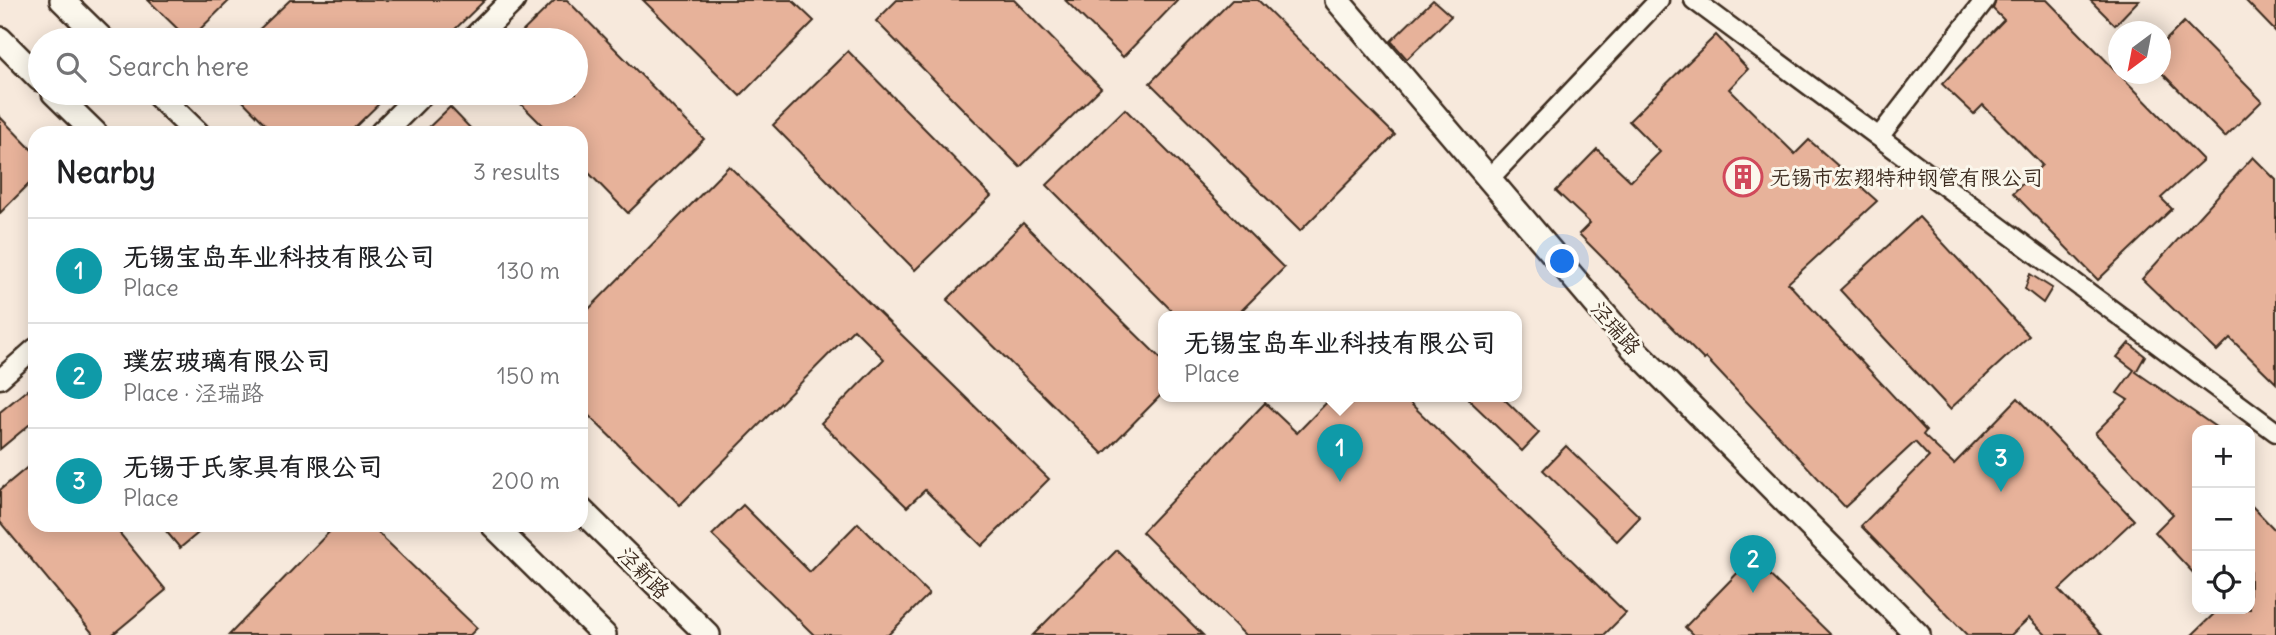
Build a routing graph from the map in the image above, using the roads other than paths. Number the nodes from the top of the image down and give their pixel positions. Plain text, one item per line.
1 (62, 0) edge
2 (513, 0) edge
3 (1337, 0) edge
4 (1658, 0) edge
5 (1694, 0) edge
6 (1984, 0) edge
7 (91, 28) edge
8 (485, 28) edge
9 (0, 39) edge
10 (28, 67) edge
11 (66, 105) edge
12 (168, 105) edge
13 (410, 105) edge
14 (88, 126) edge
15 (190, 126) edge
16 (389, 126) edge
17 (1879, 137) junction
18 (1489, 179) junction
19 (28, 354) edge
20 (0, 379) edge
21 (2276, 432) edge
22 (588, 517) edge
23 (500, 532) edge
24 (604, 635) edge
25 (708, 635) edge
26 (1918, 635) edge

1 - 7 street
2 - 8 street
3 - 18 street, 泾瑞路
4 - 18 street
5 - 17 street
6 - 17 street
9 - 10 street
11 - 14 street
12 - 15 street
13 - 16 street
17 - 21 street
18 - 26 street, 泾瑞路
19 - 20 street
22 - 25 street, 泾新路
23 - 24 street

